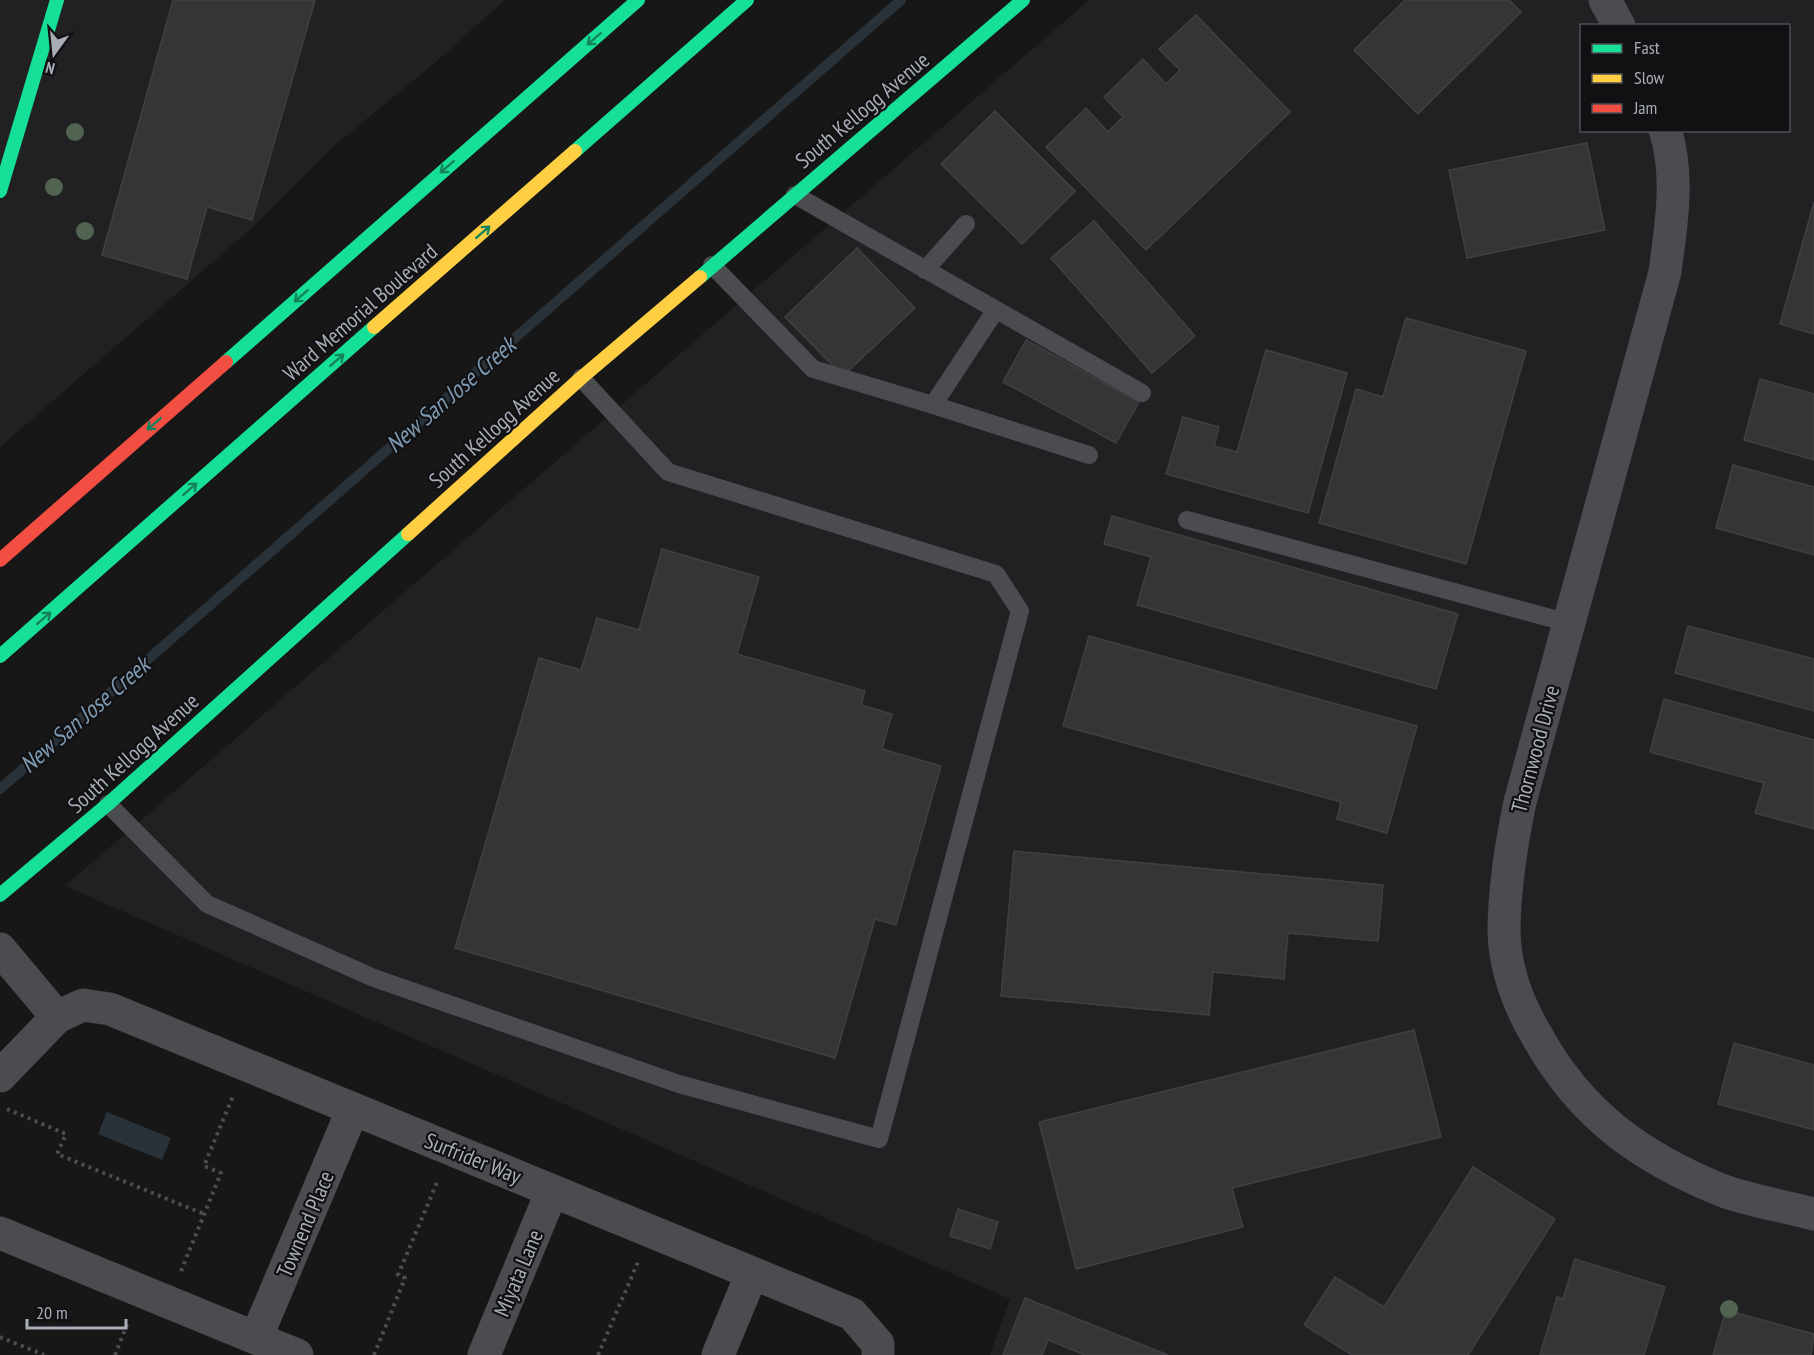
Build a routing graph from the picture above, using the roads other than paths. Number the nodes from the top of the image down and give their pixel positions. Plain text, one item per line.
1 (57, 0) edge
2 (638, 0) edge
3 (747, 0) edge
4 (1023, 0) edge
5 (1605, 0) edge
6 (1618, 24) edge
7 (1666, 132) edge
8 (0, 191) edge
9 (795, 195) junction
10 (966, 224) dead end
11 (712, 265) junction
12 (925, 270) junction
13 (994, 311) junction
14 (581, 378) junction
15 (1142, 393) dead end
16 (933, 405) junction
17 (1089, 455) dead end
18 (1187, 520) dead end
19 (0, 560) edge
20 (1569, 623) junction
21 (0, 656) edge
22 (108, 804) junction
23 (0, 895) edge
24 (0, 949) edge
25 (57, 1017) junction
26 (0, 1076) edge
27 (353, 1109) junction
28 (552, 1191) junction
29 (1814, 1214) edge
30 (0, 1233) edge
31 (752, 1273) junction
32 (256, 1338) junction
33 (878, 1350) edge
34 (297, 1355) edge
35 (484, 1355) edge
36 (718, 1355) edge

1 - 8 main road
2 -> 19 main road
21 -> 3 main road, Ward Memorial Boulevard
4 - 9 main road, South Kellogg Avenue
5 - 6 street
7 - 20 street, Thornwood Drive
9 - 11 main road, South Kellogg Avenue
9 - 12 lane
10 - 12 lane
11 - 14 main road, South Kellogg Avenue
11 - 16 lane
12 - 13 lane
13 - 15 lane
13 - 16 lane
14 - 22 main road, South Kellogg Avenue
14 - 22 lane
16 - 17 lane
18 - 20 lane
20 - 29 street, Thornwood Drive
22 - 23 main road, South Kellogg Avenue
24 - 25 street
25 - 26 street
25 - 27 street, Surfrider Way
27 - 28 street, Surfrider Way
27 - 32 street, Townend Place
28 - 31 street, Surfrider Way
28 - 35 street, Miyata Lane
30 - 32 street
31 - 33 street, Surfrider Way
31 - 36 street
32 - 34 street

